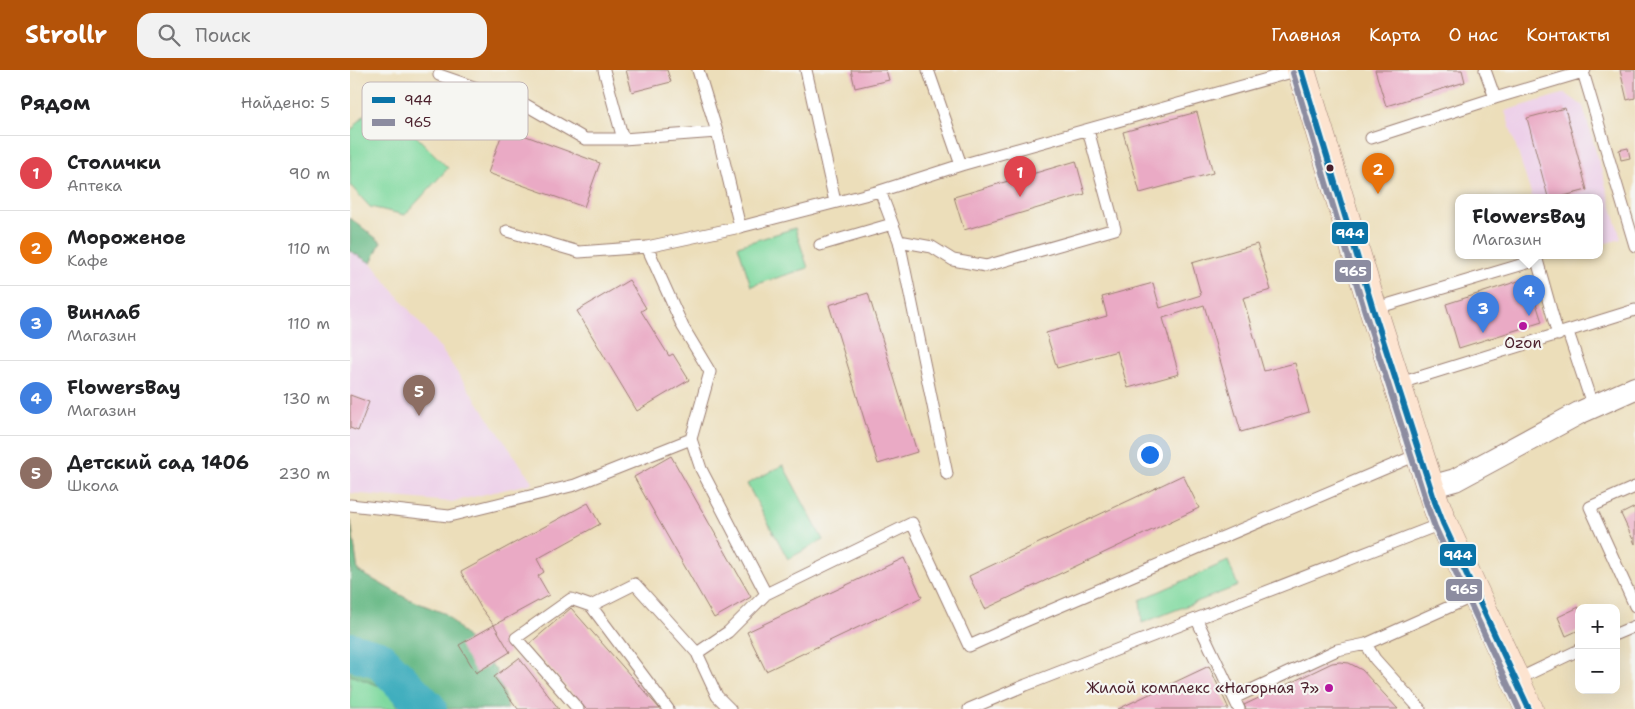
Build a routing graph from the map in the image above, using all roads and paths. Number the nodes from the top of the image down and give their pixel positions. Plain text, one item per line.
1 (604, 70) edge
2 (698, 70) edge
3 (806, 70) edge
4 (928, 70) edge
5 (1300, 70) edge
6 (1484, 70) edge
7 (1584, 71) edge
8 (439, 75) dead end
9 (459, 82) edge
10 (1495, 98) junction
11 (528, 106) edge
12 (1088, 130) junction
13 (718, 132) junction
14 (1371, 138) dead end
15 (623, 139) junction
16 (961, 165) junction
17 (880, 191) junction
18 (835, 202) junction
19 (1631, 219) edge
20 (892, 224) junction
21 (740, 227) junction
22 (507, 231) dead end
23 (899, 240) junction
24 (820, 245) dead end
25 (1635, 246) edge
26 (647, 247) junction
27 (1373, 309) junction
28 (1635, 310) edge
29 (1563, 334) junction
30 (1397, 384) junction
31 (1635, 388) edge
32 (1593, 407) junction
33 (691, 439) junction
34 (1419, 454) junction
35 (947, 474) dead end
36 (1430, 486) junction
37 (1635, 488) edge
38 (350, 505) edge
39 (1443, 523) junction
40 (766, 594) junction
41 (1476, 595) junction
42 (591, 606) junction
43 (1635, 606) edge
44 (1197, 620) junction
45 (1635, 626) edge
46 (1620, 632) edge
47 (1366, 644) junction
48 (1575, 652) edge
49 (696, 653) junction
50 (1516, 680) junction
51 (1234, 698) junction
52 (578, 709) edge
53 (668, 709) edge
54 (730, 709) edge
55 (969, 709) edge
56 (1239, 709) edge
57 (1420, 709) edge
58 (1529, 709) edge

1 - 15 lane
2 - 13 lane
3 - 18 lane
4 - 16 lane
5 - 12 lane
5 - 27 street
6 - 10 lane
7 - 10 lane
7 - 19 lane
8 - 9 lane
10 - 14 lane
11 - 15 lane
12 - 16 lane
12 - 23 lane
13 - 15 lane
13 - 21 lane
16 - 17 lane
17 - 18 lane
17 - 20 lane
18 - 21 lane
19 - 25 lane
20 - 23 lane
20 - 24 lane
21 - 26 lane
22 - 26 lane
23 - 35 lane
26 - 33 lane
27 - 29 lane
27 - 30 street
28 - 29 lane
29 - 30 lane
29 - 32 lane
30 - 34 street
31 - 32 street
32 - 36 street
33 - 38 lane
33 - 40 lane
34 - 36 street
34 - 40 lane
36 - 39 street
37 - 43 lane
39 - 41 street
39 - 44 lane
40 - 49 lane
41 - 47 lane
41 - 50 street
42 - 49 lane
42 - 52 lane
42 - 53 lane
44 - 51 lane
44 - 55 lane
45 - 46 lane
47 - 51 lane
47 - 57 lane
48 - 50 lane
49 - 54 lane
50 - 58 street
51 - 56 lane

